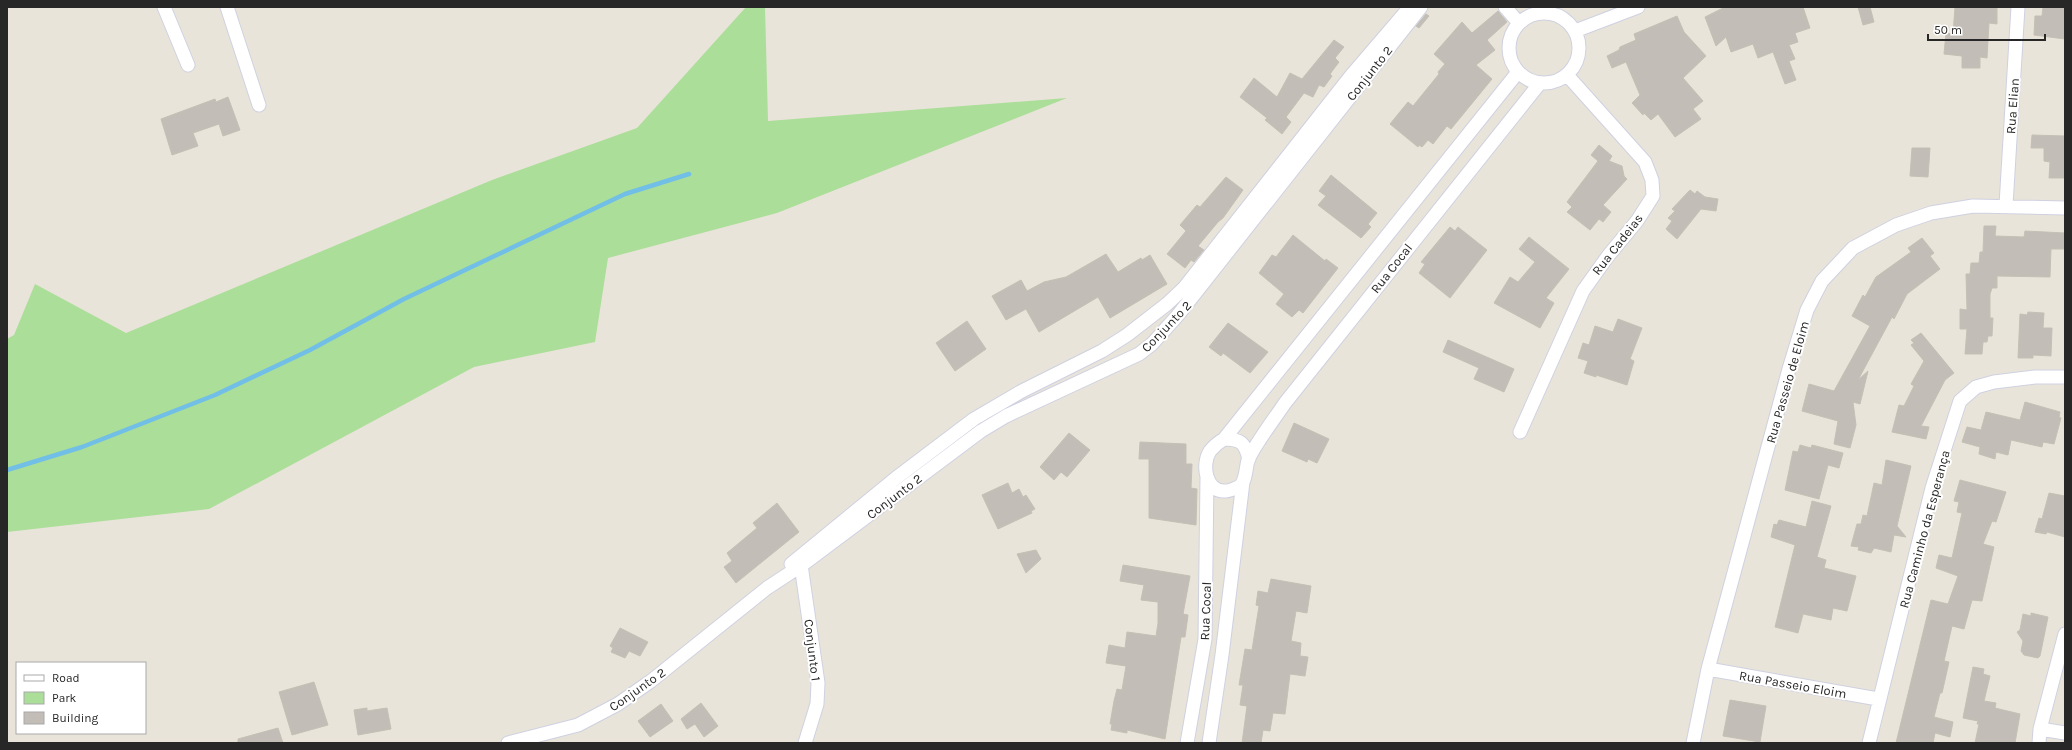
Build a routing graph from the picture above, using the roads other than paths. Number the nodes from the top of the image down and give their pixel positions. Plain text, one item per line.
1 (164, 7) edge
2 (227, 7) edge
3 (1410, 7) edge
4 (1421, 7) edge
5 (1505, 7) edge
6 (1638, 7) edge
7 (2018, 7) edge
8 (1532, 10) edge
9 (1519, 23) junction
10 (1575, 31) junction
11 (188, 65) dead end
12 (1518, 72) junction
13 (1567, 75) junction
14 (1540, 83) junction
15 (259, 104) dead end
16 (1259, 204) junction
17 (2006, 205) junction
18 (2065, 208) edge
19 (1189, 292) junction
20 (2065, 377) edge
21 (974, 420) junction
22 (981, 431) junction
23 (1520, 432) dead end
24 (1224, 439) junction
25 (1249, 459) junction
26 (1207, 478) junction
27 (1243, 482) junction
28 (800, 561) junction
29 (2065, 634) edge
30 (1708, 669) junction
31 (1878, 699) junction
32 (2040, 729) junction
33 (2065, 733) edge
34 (508, 743) edge
35 (805, 743) edge
36 (1187, 743) edge
37 (1209, 743) edge
38 (1693, 743) edge
39 (1869, 743) edge
40 (2039, 743) edge

1 - 11 street
2 - 15 street
3 - 16 street, Conjunto 2
4 - 16 street, Conjunto 2
5 - 9 street
6 - 10 street
7 - 17 street, Rua Elian
8 - 9 street
8 - 10 street
9 - 12 street
10 - 13 street
12 - 14 street
12 - 24 street, Rua Cocal
13 - 14 street
13 - 23 street, Rua Cadeias
14 - 25 street, Rua Cocal
16 - 19 street, Conjunto 2
17 - 18 street, Rua Passeio de Eloim
17 - 30 street, Rua Passeio de Eloim
19 - 21 street, Conjunto 2
19 - 22 street, Conjunto 2
20 - 31 street, Rua Caminho da Esperança
21 - 22 street
21 - 28 street, Conjunto 2
22 - 28 street, Conjunto 2
24 - 25 street
24 - 26 street
25 - 27 street
26 - 27 street
26 - 36 street, Rua Cocal
27 - 37 street, Rua Cocal
28 - 34 street, Conjunto 2
28 - 35 street, Conjunto 1
29 - 32 street
30 - 31 street, Rua Passeio Eloim
30 - 38 street, Rua Passeio de Eloim
31 - 39 street, Rua Caminho da Esperança
32 - 33 street
32 - 40 street

